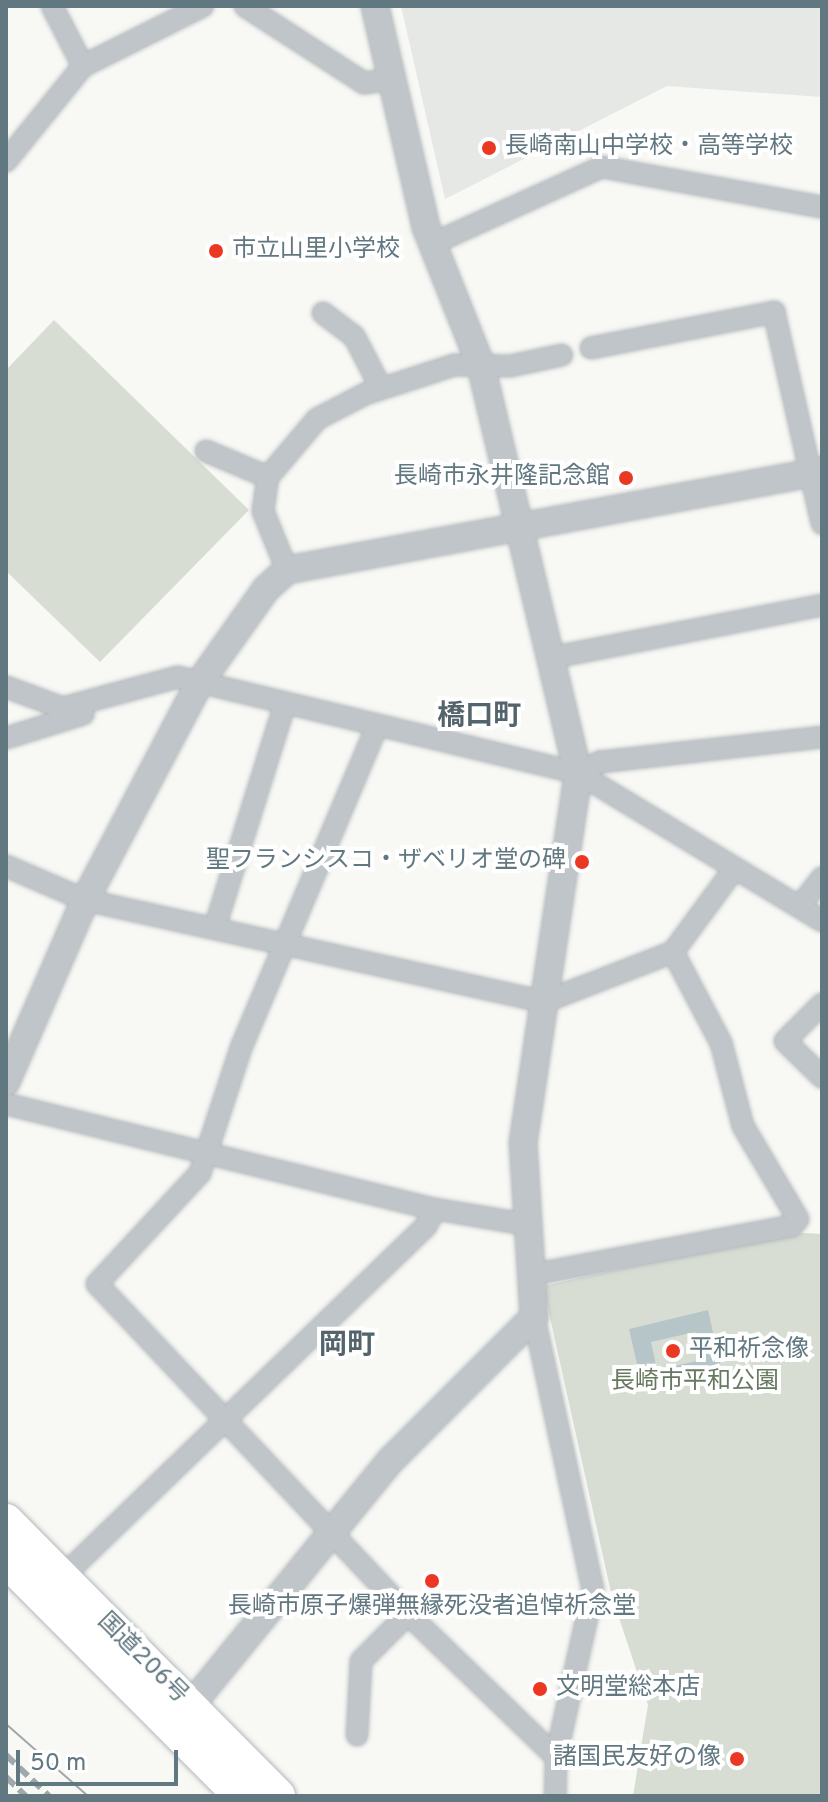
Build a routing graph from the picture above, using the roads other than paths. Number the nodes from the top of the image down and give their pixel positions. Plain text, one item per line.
1 (52, 6) edge
2 (203, 6) edge
3 (245, 6) edge
4 (375, 6) edge
5 (83, 66) junction
6 (392, 79) junction
7 (6, 161) edge
8 (822, 207) edge
9 (432, 244) junction
10 (323, 313) dead end
11 (591, 348) dead end
12 (562, 355) dead end
13 (480, 363) junction
14 (381, 388) junction
15 (206, 451) dead end
16 (819, 472) edge
17 (268, 477) junction
18 (521, 523) junction
19 (822, 524) edge
20 (287, 570) junction
21 (822, 605) edge
22 (555, 657) junction
23 (200, 682) junction
24 (6, 687) edge
25 (140, 688) junction
26 (285, 704) junction
27 (377, 726) junction
28 (822, 737) edge
29 (6, 738) edge
30 (578, 773) junction
31 (6, 866) edge
32 (735, 868) junction
33 (822, 878) edge
34 (85, 900) junction
35 (800, 906) junction
36 (822, 921) edge
37 (215, 927) junction
38 (283, 944) junction
39 (673, 952) junction
40 (544, 1002) junction
41 (822, 1004) edge
42 (822, 1077) edge
43 (6, 1082) edge
44 (6, 1104) edge
45 (209, 1154) junction
46 (435, 1209) junction
47 (525, 1224) junction
48 (530, 1275) junction
49 (534, 1317) junction
50 (224, 1416) junction
51 (6, 1521) edge
52 (333, 1533) junction
53 (6, 1560) edge
54 (51, 1588) junction
55 (408, 1614) junction
56 (181, 1717) junction
57 (357, 1735) dead end
58 (556, 1757) junction
59 (241, 1796) edge
60 (278, 1796) edge
61 (555, 1796) edge

1 - 5 street
2 - 5 street
3 - 6 street
4 - 6 street
5 - 7 street
6 - 9 street
8 - 9 street
9 - 13 street
10 - 14 street
11 - 16 street
12 - 13 street
13 - 14 street
13 - 18 street
14 - 17 street
15 - 17 street
16 - 18 street
16 - 19 street
17 - 20 street
18 - 20 street
18 - 22 street
20 - 23 street
21 - 22 street
22 - 30 street
23 - 25 street
23 - 26 street
23 - 34 street
24 - 25 street
25 - 29 street
26 - 27 street
26 - 37 street
27 - 30 street
27 - 38 street
28 - 30 street
30 - 32 street
30 - 40 street
31 - 34 street
32 - 35 street
32 - 39 street
33 - 35 street
34 - 37 street
34 - 43 street
35 - 36 street
37 - 38 street
38 - 40 street
38 - 45 street
39 - 40 street
39 - 48 street
40 - 47 street
41 - 42 street
44 - 45 street
45 - 46 street
45 - 50 street
46 - 47 street
46 - 50 street
47 - 48 street
48 - 49 street
49 - 52 street
49 - 58 street
50 - 52 street
50 - 54 street
51 - 54 highway, 国道206号
52 - 55 street
52 - 56 street
53 - 54 highway, 国道206号
54 - 56 highway, 国道206号
55 - 57 street
55 - 58 street
56 - 59 highway, 国道206号
56 - 60 highway, 国道206号
58 - 61 street

